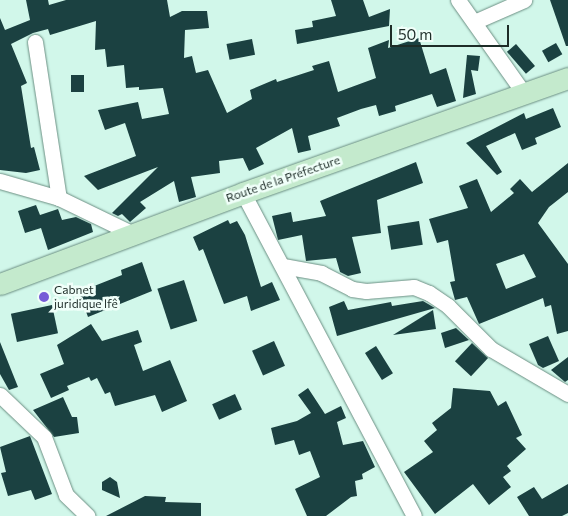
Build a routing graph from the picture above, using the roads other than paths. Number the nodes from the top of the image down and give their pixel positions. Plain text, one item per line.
1 (458, 0) edge
2 (524, 0) edge
3 (474, 22) junction
4 (35, 42) dead end
5 (568, 78) edge
6 (525, 95) junction
7 (0, 180) edge
8 (243, 193) junction
9 (59, 198) junction
10 (134, 234) junction
11 (283, 266) junction
12 (0, 284) edge
13 (0, 394) edge
14 (568, 394) edge
15 (88, 516) edge
16 (414, 516) edge

1 - 3 street
2 - 3 street
3 - 6 street
4 - 9 street
5 - 6 street, Route de la Préfecture
6 - 8 street, Route de la Préfecture
7 - 9 street
8 - 10 street, Route de la Préfecture
8 - 11 street
9 - 10 street
10 - 12 street, Route de la Préfecture
11 - 14 street
11 - 16 street
13 - 15 street

